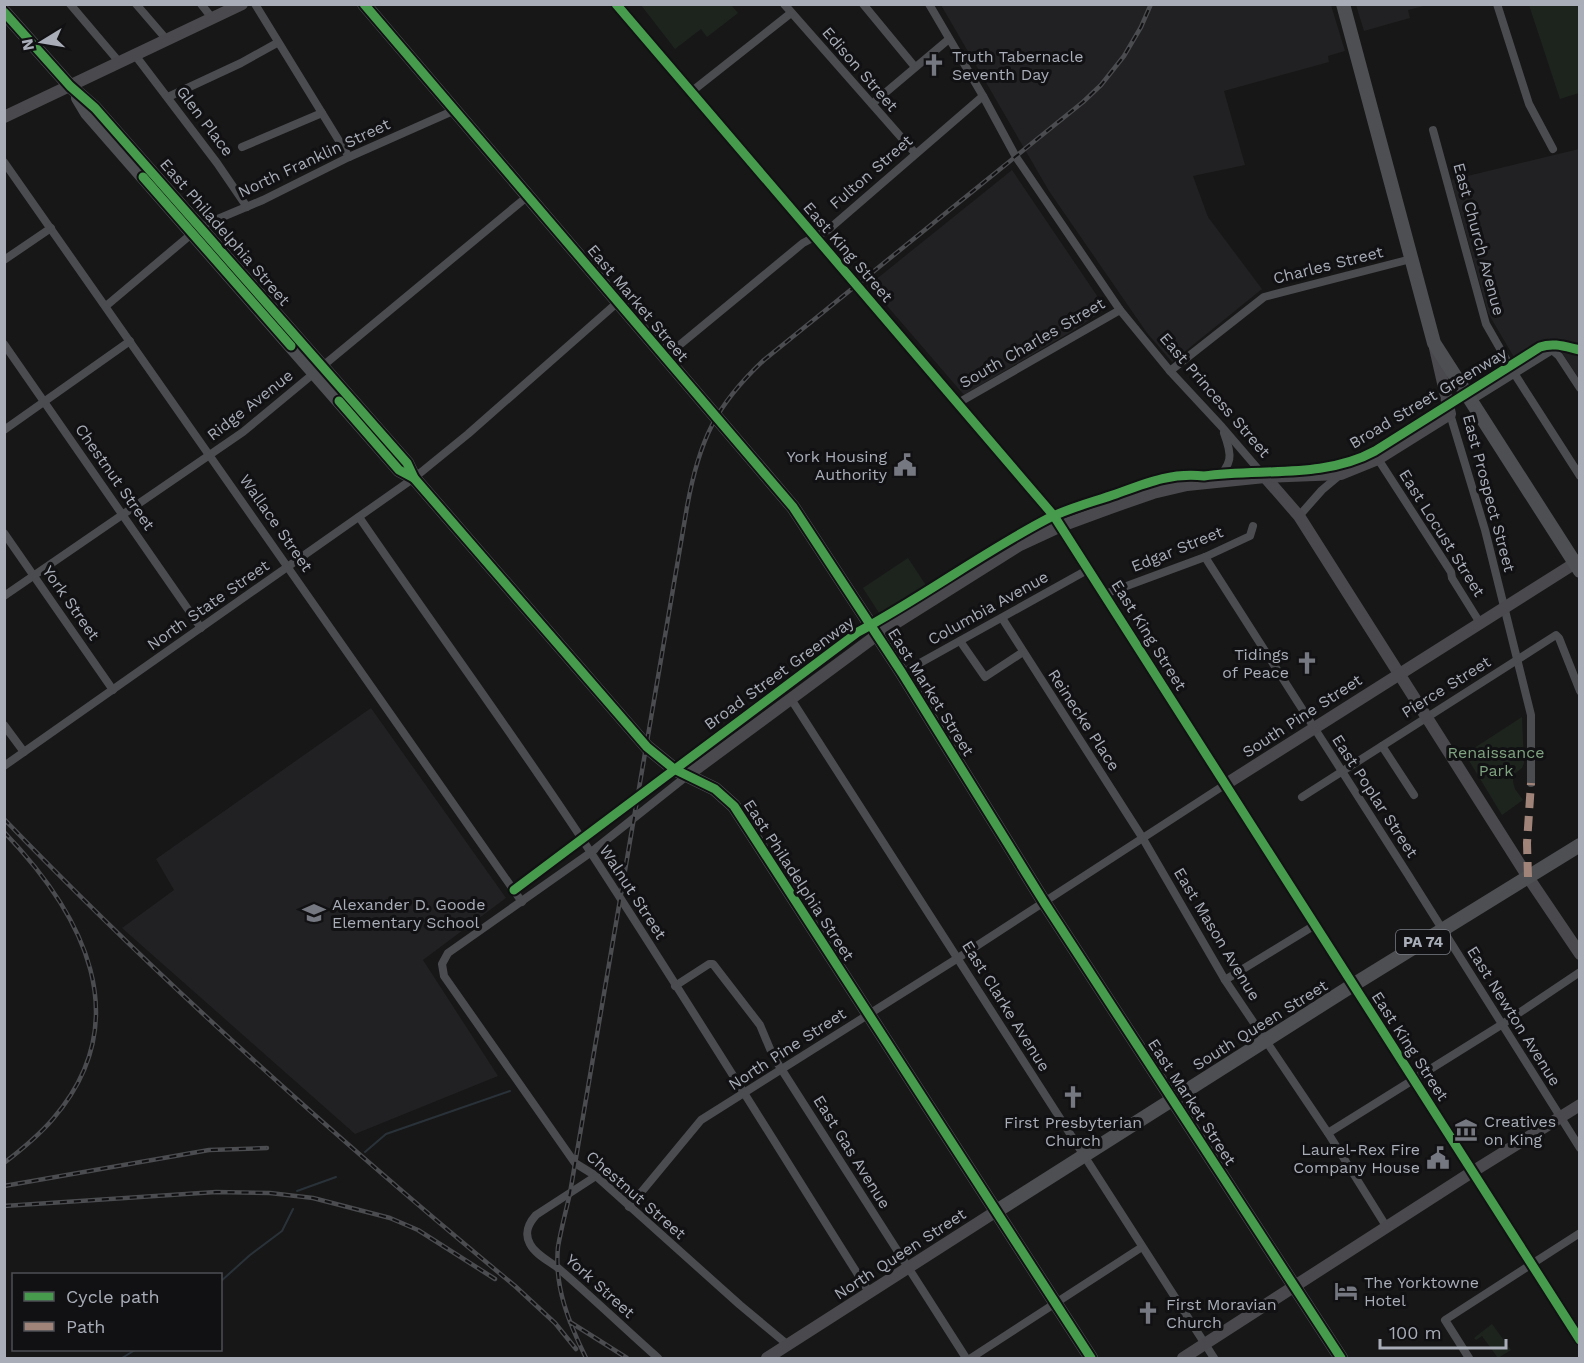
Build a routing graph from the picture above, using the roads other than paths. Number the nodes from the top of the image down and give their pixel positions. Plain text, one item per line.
1 (70, 4) edge
2 (136, 4) edge
3 (201, 4) edge
4 (242, 4) edge
5 (255, 4) edge
6 (364, 4) edge
7 (784, 4) edge
8 (863, 4) edge
9 (929, 4) edge
10 (1343, 4) edge
11 (1497, 4) edge
12 (622, 6) edge
13 (4, 12) edge
14 (791, 13) junction
15 (212, 18) junction
16 (949, 39) junction
17 (167, 40) junction
18 (277, 43) junction
19 (135, 55) junction
20 (120, 63) junction
21 (915, 67) junction
22 (70, 86) junction
23 (691, 92) junction
24 (984, 96) junction
25 (168, 97) junction
26 (872, 104) junction
27 (455, 110) junction
28 (322, 113) junction
29 (4, 117) edge
30 (1433, 130) dead end
31 (243, 147) dead end
32 (1553, 149) dead end
33 (915, 153) junction
34 (349, 157) junction
35 (4, 162) edge
36 (528, 196) junction
37 (248, 207) junction
38 (51, 228) junction
39 (196, 230) junction
40 (815, 236) junction
41 (1411, 259) junction
42 (4, 260) edge
43 (618, 302) junction
44 (106, 306) junction
45 (1120, 310) junction
46 (130, 341) junction
47 (1434, 343) junction
48 (4, 344) edge
49 (665, 357) junction
50 (319, 370) junction
51 (1170, 371) junction
52 (1514, 373) junction
53 (1580, 387) edge
54 (44, 401) junction
55 (1470, 401) junction
56 (958, 403) junction
57 (1450, 414) junction
58 (1222, 427) junction
59 (4, 430) edge
60 (211, 456) junction
61 (1378, 459) junction
62 (1341, 474) junction
63 (1580, 476) edge
64 (1265, 477) junction
65 (414, 478) junction
66 (1215, 482) junction
67 (123, 515) junction
68 (1299, 516) junction
69 (358, 517) junction
70 (1061, 526) junction
71 (1253, 526) dead end
72 (4, 534) edge
73 (1205, 558) junction
74 (1578, 565) edge
75 (288, 566) junction
76 (1089, 569) junction
77 (34, 576) junction
78 (1105, 594) junction
79 (4, 596) edge
80 (1503, 608) junction
81 (1002, 618) junction
82 (1480, 623) junction
83 (201, 627) junction
84 (878, 634) junction
85 (960, 641) junction
86 (1023, 652) junction
87 (1517, 660) junction
88 (902, 673) junction
89 (1399, 673) junction
90 (113, 690) junction
91 (1580, 691) edge
92 (791, 699) junction
93 (1427, 717) junction
94 (4, 725) edge
95 (1314, 728) junction
96 (1382, 746) junction
97 (24, 752) junction
98 (4, 766) edge
99 (1342, 772) junction
100 (688, 776) junction
101 (1531, 783) dead end
102 (1226, 784) junction
103 (1414, 795) dead end
104 (1302, 797) dead end
105 (1142, 837) junction
106 (1580, 845) edge
107 (590, 853) junction
108 (1528, 877) junction
109 (522, 902) junction
110 (1044, 902) junction
111 (1315, 924) junction
112 (1442, 930) junction
113 (1580, 954) edge
114 (958, 958) junction
115 (1580, 972) edge
116 (1225, 980) junction
117 (1353, 985) junction
118 (675, 986) junction
119 (869, 1014) junction
120 (1501, 1024) junction
121 (1266, 1041) junction
122 (782, 1070) junction
123 (1413, 1078) junction
124 (744, 1095) junction
125 (1172, 1099) junction
126 (1580, 1105) edge
127 (1560, 1118) junction
128 (1328, 1133) junction
129 (1580, 1148) edge
130 (1084, 1156) junction
131 (1472, 1172) junction
132 (596, 1176) junction
133 (629, 1206) junction
134 (995, 1212) junction
135 (1386, 1226) junction
136 (1580, 1233) edge
137 (1142, 1247) junction
138 (1531, 1264) junction
139 (908, 1268) junction
140 (1295, 1287) junction
141 (870, 1292) junction
142 (1055, 1304) junction
143 (1580, 1340) edge
144 (1205, 1344) junction
145 (788, 1345) junction
146 (658, 1359) edge
147 (767, 1359) edge
148 (966, 1359) edge
149 (971, 1359) edge
150 (1090, 1359) edge
151 (1183, 1359) edge
152 (1214, 1359) edge
153 (1341, 1359) edge
154 (1469, 1359) edge

1 - 20 street
2 - 17 street
3 - 15 street
4 - 15 street
5 - 18 street
6 - 27 main road, East Market Street
7 - 14 street, Edison Street
8 - 21 street
9 - 16 street, East Princess Street
10 - 41 main road, East Prospect Street
11 - 32 street
12 - 23 street, East King Street
13 - 22 main road, East Philadelphia Street
14 - 23 street
14 - 26 street, Edison Street
15 - 17 street
16 - 21 street
16 - 24 street, East Princess Street
17 - 19 street
18 - 25 street
18 - 28 street
19 - 20 street
19 - 25 street, Glen Place
20 - 22 street
21 - 26 street
22 - 29 street
22 - 39 main road, East Philadelphia Street
23 - 40 street, East King Street
24 - 33 street, Fulton Street
24 - 45 street, East Princess Street
25 - 37 street, Glen Place
26 - 33 street, Edison Street
27 - 34 street, North Franklin Street
27 - 36 main road, East Market Street
28 - 31 street
28 - 34 street
30 - 52 street, East Church Avenue
33 - 40 street, Fulton Street
34 - 37 street, North Franklin Street
35 - 38 street, Wallace Street
36 - 43 main road, East Market Street
36 - 50 street, Ridge Avenue
37 - 39 street, North Franklin Street
38 - 42 street
38 - 44 street, Wallace Street
39 - 44 street, North Franklin Street
39 - 50 main road, East Philadelphia Street
40 - 49 street, Fulton Street
40 - 56 street, East King Street
41 - 47 main road, East Prospect Street
41 - 51 street, Charles Street
43 - 49 main road, East Market Street
43 - 65 street, North State Street
44 - 46 street, Wallace Street
45 - 51 street, East Princess Street
45 - 56 street, South Charles Street
46 - 54 street
46 - 60 street, Wallace Street
47 - 55 main road
47 - 57 street, East Prospect Street
48 - 54 street, Chestnut Street
49 - 84 main road, East Market Street
50 - 60 street, Ridge Avenue
50 - 65 main road, East Philadelphia Street
51 - 58 street, East Princess Street
52 - 53 street
52 - 55 street
52 - 63 street, East Church Avenue
54 - 59 street
54 - 67 street, Chestnut Street
55 - 74 main road
56 - 70 street, East King Street
57 - 61 street
57 - 80 street, East Prospect Street
58 - 64 street, East Princess Street
58 - 66 street
60 - 67 street, Ridge Avenue
60 - 75 street, Wallace Street
61 - 62 street
61 - 82 street, East Locust Street
62 - 64 street
62 - 68 street
64 - 66 street
64 - 68 street, East Princess Street
65 - 69 street, North State Street
65 - 100 main road, East Philadelphia Street
66 - 70 street
67 - 77 street, Ridge Avenue
67 - 83 street, Chestnut Street
68 - 89 street, East Princess Street
69 - 75 street, North State Street
69 - 107 street, Walnut Street
70 - 76 street, East King Street
70 - 84 street
71 - 73 street, Edgar Street
72 - 77 street, York Street
73 - 78 street, Edgar Street
73 - 95 street, East Poplar Street
74 - 80 street, South Pine Street
75 - 83 street, North State Street
75 - 109 street, Wallace Street
76 - 78 street, East King Street
76 - 81 street, Columbia Avenue
77 - 79 street, Ridge Avenue
77 - 90 street, York Street
78 - 102 street, East King Street
80 - 82 street, South Pine Street
80 - 87 street, East Prospect Street
81 - 85 street, Columbia Avenue
81 - 86 street, Reinecke Place
82 - 89 street, South Pine Street
83 - 90 street, North State Street
84 - 88 main road, East Market Street
84 - 92 street
85 - 86 street
85 - 88 street, Columbia Avenue
86 - 105 street, Reinecke Place
87 - 91 street, Pierce Street
87 - 93 street, Pierce Street
87 - 101 street, East Prospect Street
88 - 110 main road, East Market Street
89 - 93 street, East Princess Street
89 - 95 street, South Pine Street
90 - 97 street, North State Street
92 - 100 street
92 - 114 street, East Clarke Avenue
93 - 96 street, Pierce Street
93 - 108 street, East Princess Street
94 - 97 street
95 - 99 street, East Poplar Street
95 - 102 street, South Pine Street
96 - 99 street, Pierce Street
96 - 103 street
97 - 98 street, North State Street
99 - 104 street, Pierce Street
99 - 112 street, East Poplar Street
100 - 107 street
100 - 119 main road, East Philadelphia Street
102 - 105 street, South Pine Street
102 - 111 street, East King Street
105 - 110 street, South Pine Street
105 - 116 street, East Mason Avenue
106 - 108 main road, South Queen Street / PA 74
107 - 109 street
107 - 118 street, Walnut Street
108 - 112 main road, South Queen Street / PA 74
108 - 113 street, East Princess Street
109 - 132 street, Chestnut Street
110 - 114 street, North Pine Street
110 - 125 main road, East Market Street
111 - 116 street
111 - 117 street, East King Street
112 - 117 main road, South Queen Street / PA 74
112 - 120 street, East Newton Avenue
114 - 119 street, North Pine Street
114 - 130 street, East Clarke Avenue
115 - 120 street
116 - 121 street, East Mason Avenue
117 - 121 main road, South Queen Street / PA 74
117 - 123 street, East King Street
118 - 122 street, East Gas Avenue
118 - 124 street, Walnut Street
119 - 122 street, North Pine Street
119 - 134 main road, East Philadelphia Street
120 - 123 street
120 - 127 street, East Newton Avenue
121 - 125 main road, South Queen Street / PA 74
121 - 128 street, East Mason Avenue
122 - 124 street, North Pine Street
122 - 139 street, East Gas Avenue
123 - 128 street
123 - 131 street, East King Street
124 - 133 street, North Pine Street
124 - 141 street, Walnut Street
125 - 130 main road, North Queen Street / PA 74
125 - 140 main road, East Market Street
126 - 127 street
127 - 129 street, East Newton Avenue
127 - 131 street
128 - 135 street, East Mason Avenue
130 - 134 main road, North Queen Street / PA 74
130 - 137 street, East Clarke Avenue
131 - 135 street
131 - 138 street, East King Street
132 - 133 street, Chestnut Street
132 - 146 street, York Street
133 - 145 street, Chestnut Street
134 - 139 street, North Queen Street
134 - 142 main road, East Philadelphia Street
135 - 140 street
136 - 138 street
137 - 142 street
137 - 144 street, East Clarke Avenue
138 - 143 street, East King Street
138 - 154 street
139 - 141 street, North Queen Street
139 - 148 street, East Gas Avenue
140 - 144 street
140 - 153 main road, East Market Street
141 - 145 street, North Queen Street
142 - 149 street
142 - 150 main road, East Philadelphia Street
144 - 151 street
144 - 152 street, East Clarke Avenue
145 - 147 street, North Queen Street

